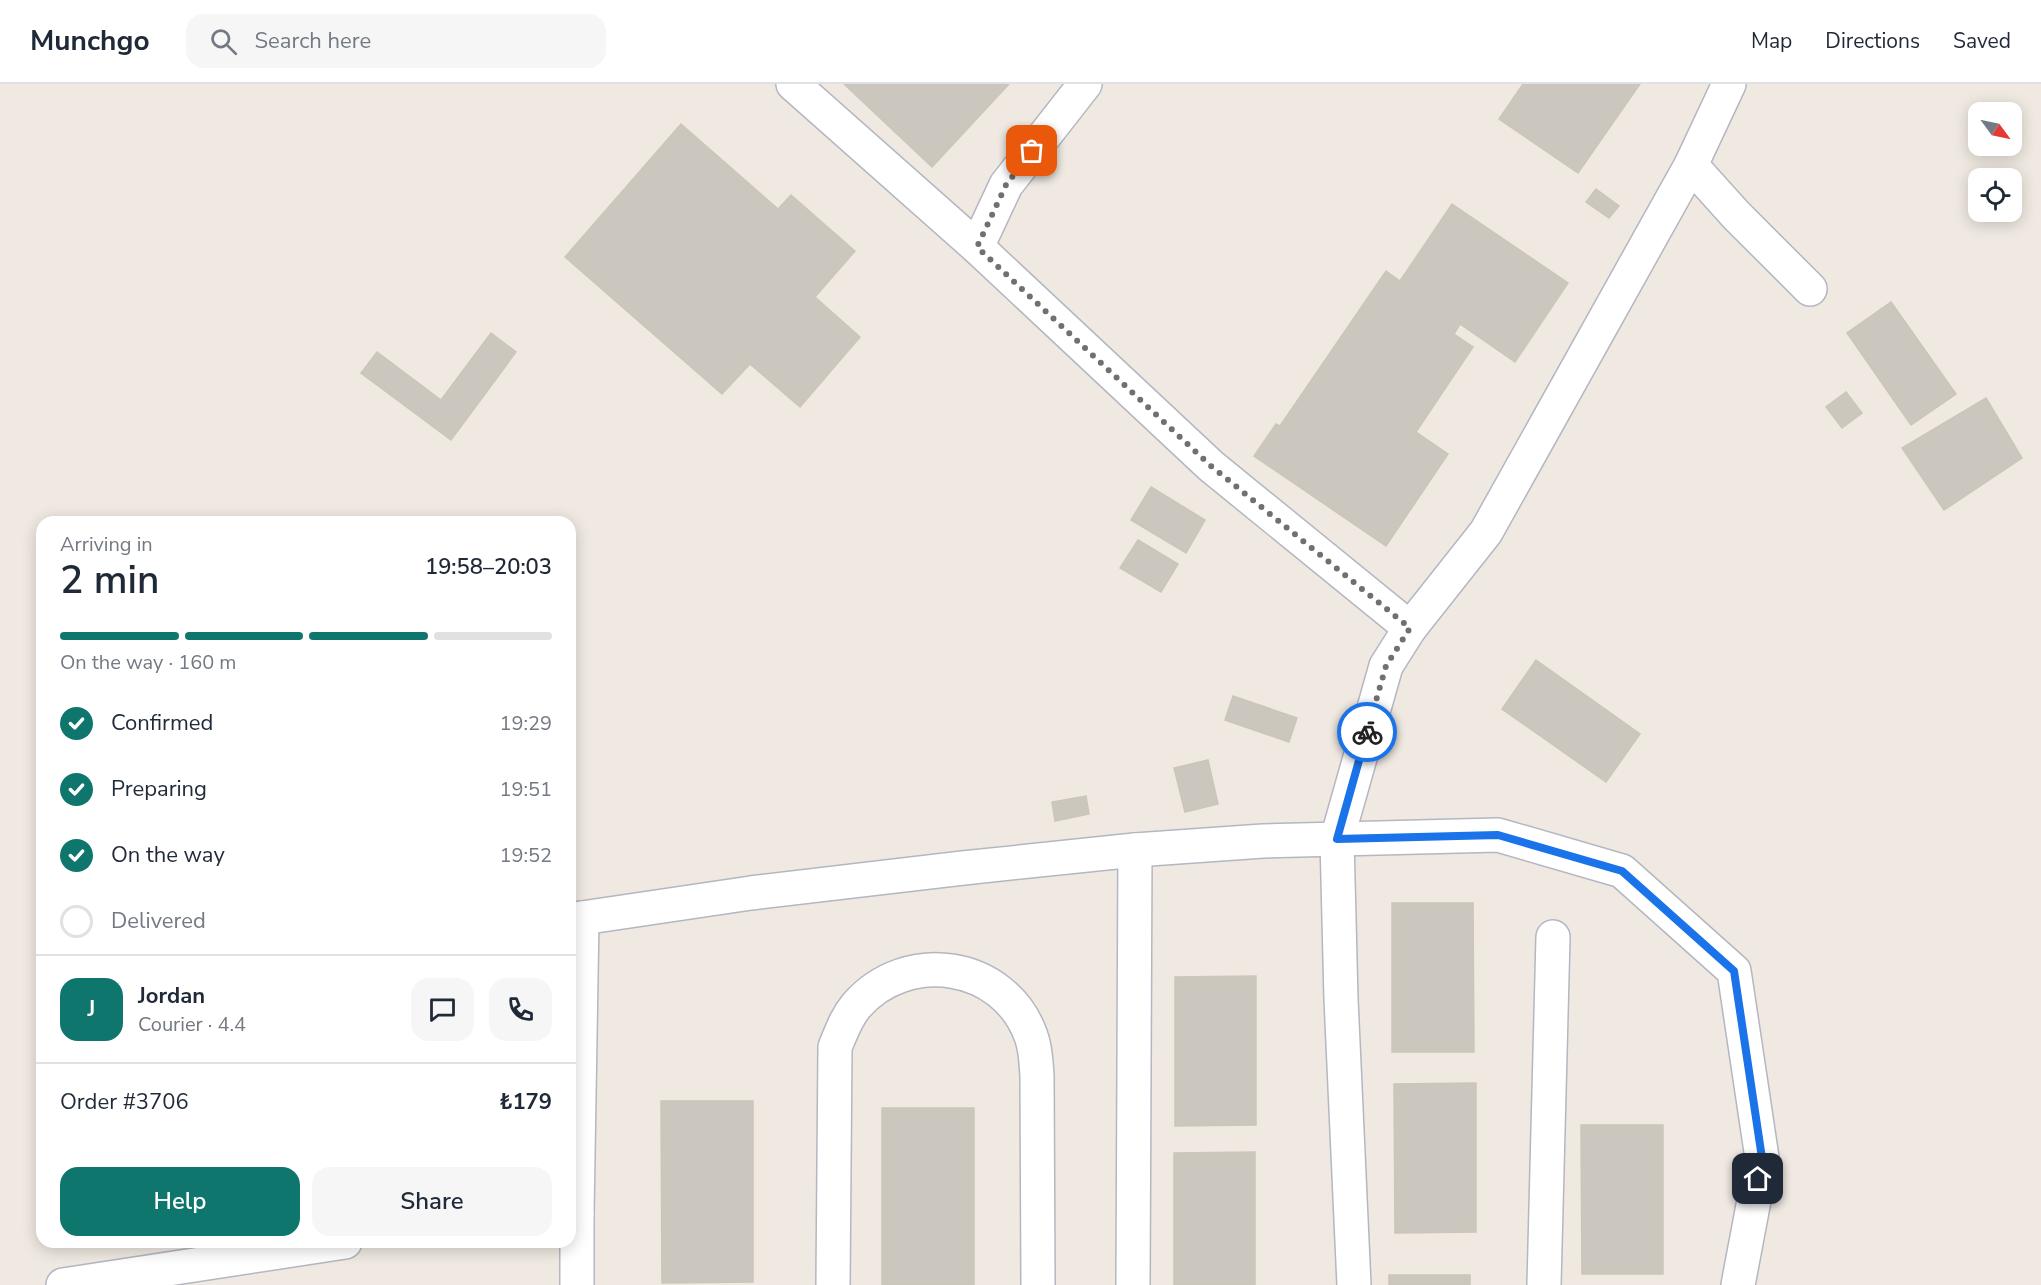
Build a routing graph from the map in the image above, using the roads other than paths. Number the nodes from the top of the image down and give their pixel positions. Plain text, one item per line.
1 (793, 84) edge
2 (1085, 84) edge
3 (1729, 84) edge
4 (1691, 165) junction
5 (977, 247) junction
6 (1810, 289) dead end
7 (1410, 628) junction
8 (1337, 839) junction
9 (1135, 850) junction
10 (576, 919) edge
11 (1553, 937) dead end
12 (269, 1248) edge
13 (575, 1248) edge
14 (63, 1285) edge
15 (577, 1285) edge
16 (833, 1285) edge
17 (1038, 1285) edge
18 (1133, 1285) edge
19 (1354, 1285) edge
20 (1544, 1285) edge
21 (1738, 1285) edge

1 - 5 street
2 - 5 street
3 - 4 street
4 - 6 street
4 - 7 street
5 - 7 street
7 - 8 street
8 - 9 street
8 - 19 street
8 - 21 street
9 - 10 street
9 - 18 street
11 - 20 street
12 - 14 street
13 - 15 street
16 - 17 street

